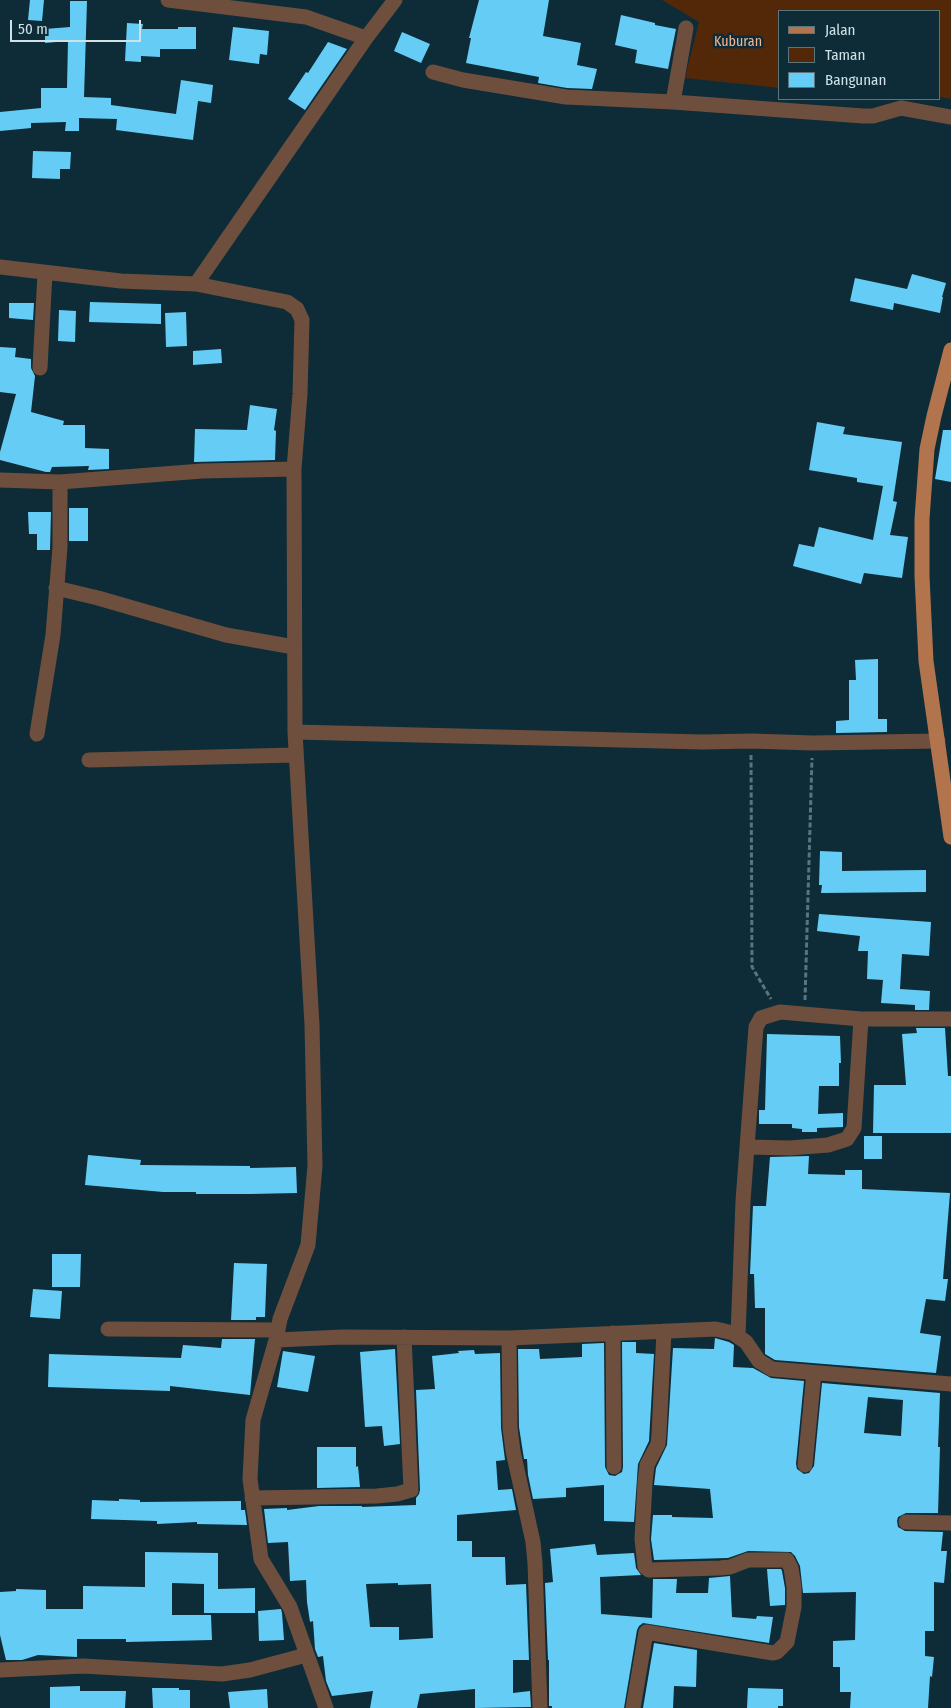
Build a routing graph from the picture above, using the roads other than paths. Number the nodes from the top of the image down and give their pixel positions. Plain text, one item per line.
1 (168, 0) edge
2 (395, 0) edge
3 (186, 1) edge
4 (686, 28) dead end
5 (366, 38) junction
6 (433, 72) dead end
7 (673, 102) junction
8 (951, 117) edge
9 (0, 267) edge
10 (45, 273) junction
11 (196, 284) junction
12 (951, 350) edge
13 (40, 368) dead end
14 (294, 469) junction
15 (0, 480) edge
16 (60, 482) junction
17 (56, 588) junction
18 (294, 647) junction
19 (295, 732) junction
20 (37, 734) dead end
21 (938, 741) junction
22 (296, 754) junction
23 (89, 760) dead end
24 (951, 837) edge
25 (861, 1018) junction
26 (951, 1019) edge
27 (747, 1147) junction
28 (108, 1329) dead end
29 (664, 1331) junction
30 (613, 1333) junction
31 (277, 1335) junction
32 (738, 1336) junction
33 (404, 1337) junction
34 (509, 1338) junction
35 (814, 1373) junction
36 (951, 1384) edge
37 (805, 1465) dead end
38 (614, 1467) dead end
39 (252, 1498) junction
40 (906, 1522) dead end
41 (951, 1523) edge
42 (306, 1655) junction
43 (0, 1670) edge
44 (326, 1708) edge
45 (540, 1708) edge
46 (633, 1708) edge

1 - 3 street
2 - 5 street
3 - 5 street
4 - 7 street
5 - 11 street
6 - 7 street
7 - 8 street
9 - 10 street
10 - 11 street
10 - 13 street
11 - 14 street
12 - 21 main road
14 - 16 street
14 - 18 street
15 - 16 street
16 - 17 street
17 - 18 street
17 - 20 street
18 - 19 street
19 - 21 street
19 - 22 street
21 - 24 main road
22 - 23 street
22 - 31 street
25 - 26 street
25 - 27 street
25 - 27 street
27 - 32 street
28 - 31 street
29 - 30 street
29 - 32 street
29 - 46 street
30 - 34 street
30 - 38 street
31 - 33 street
31 - 39 street
32 - 35 street
33 - 34 street
33 - 39 street
34 - 45 street
35 - 36 street
35 - 37 street
39 - 42 street
40 - 41 street
42 - 43 street
42 - 44 street

